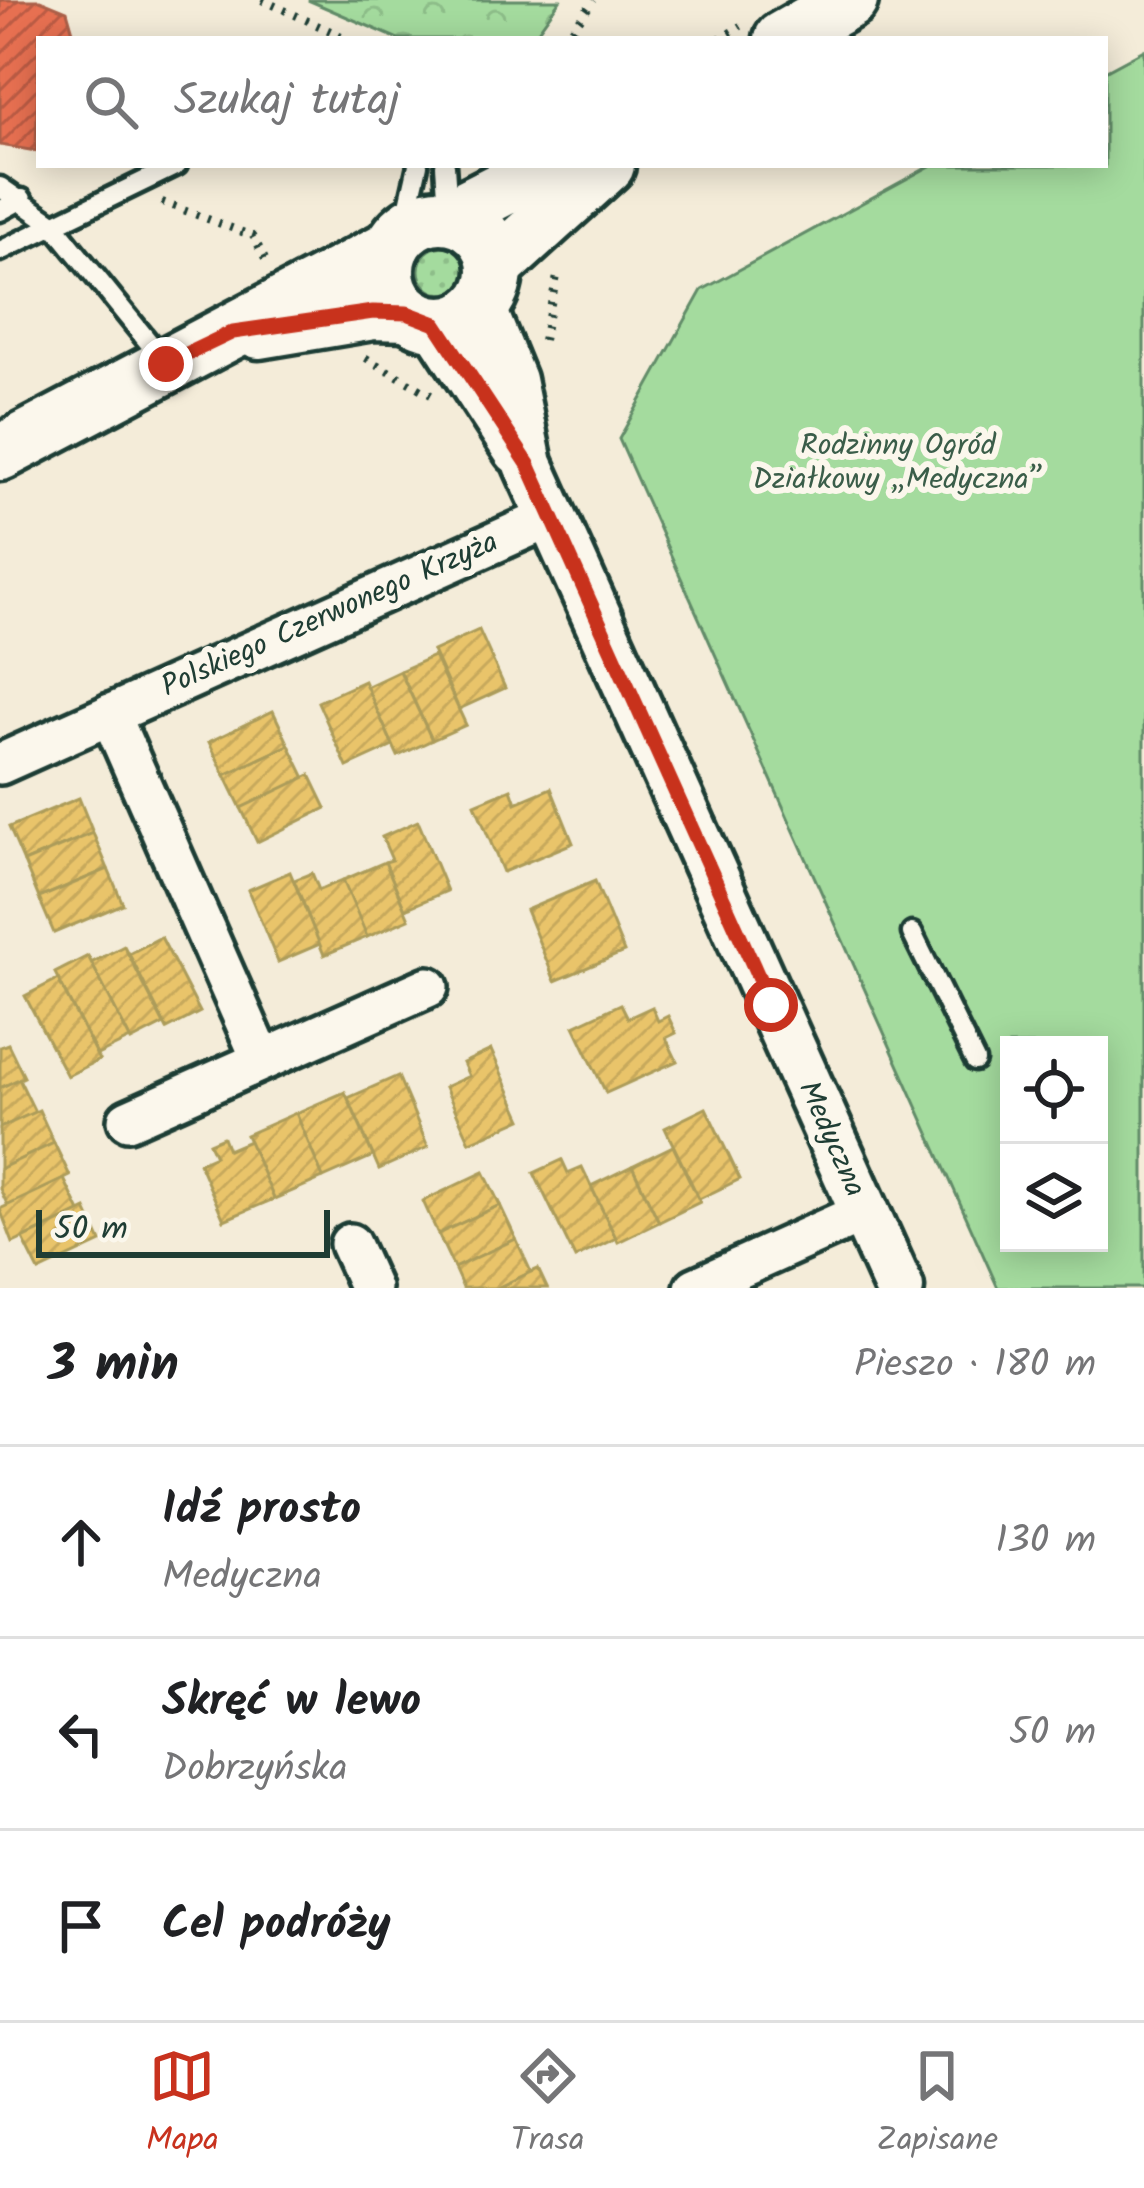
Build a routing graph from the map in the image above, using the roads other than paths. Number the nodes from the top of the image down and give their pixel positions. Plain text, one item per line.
1 (850, 0) edge
2 (787, 36) edge
3 (172, 168) edge
4 (418, 168) edge
5 (541, 168) edge
6 (604, 168) edge
7 (0, 187) edge
8 (22, 199) junction
9 (0, 212) edge
10 (422, 215) edge
11 (52, 223) junction
12 (0, 251) edge
13 (455, 303) junction
14 (233, 332) junction
15 (166, 364) junction
16 (0, 454) edge
17 (551, 517) junction
18 (110, 714) junction
19 (0, 764) edge
20 (912, 933) dead end
21 (428, 987) dead end
22 (262, 1060) junction
23 (975, 1061) dead end
24 (128, 1120) dead end
25 (864, 1211) junction
26 (350, 1244) dead end
27 (370, 1288) edge
28 (695, 1288) edge
29 (899, 1288) edge

1 - 2 main road
3 - 11 lane
4 - 10 lane
5 - 10 main road
6 - 13 main road
7 - 8 lane
8 - 9 lane
8 - 11 lane
10 - 13 main road
10 - 13 main road
10 - 14 main road
11 - 12 lane
11 - 15 lane
13 - 14 main road
13 - 17 street, Medyczna
14 - 15 main road
15 - 16 main road
17 - 18 street, Polskiego Czerwonego Krzyża
17 - 25 street, Medyczna
18 - 19 street, Polskiego Czerwonego Krzyża
18 - 22 street
20 - 23 lane
21 - 22 street
22 - 24 street
25 - 28 street
25 - 29 street, Medyczna
26 - 27 street

